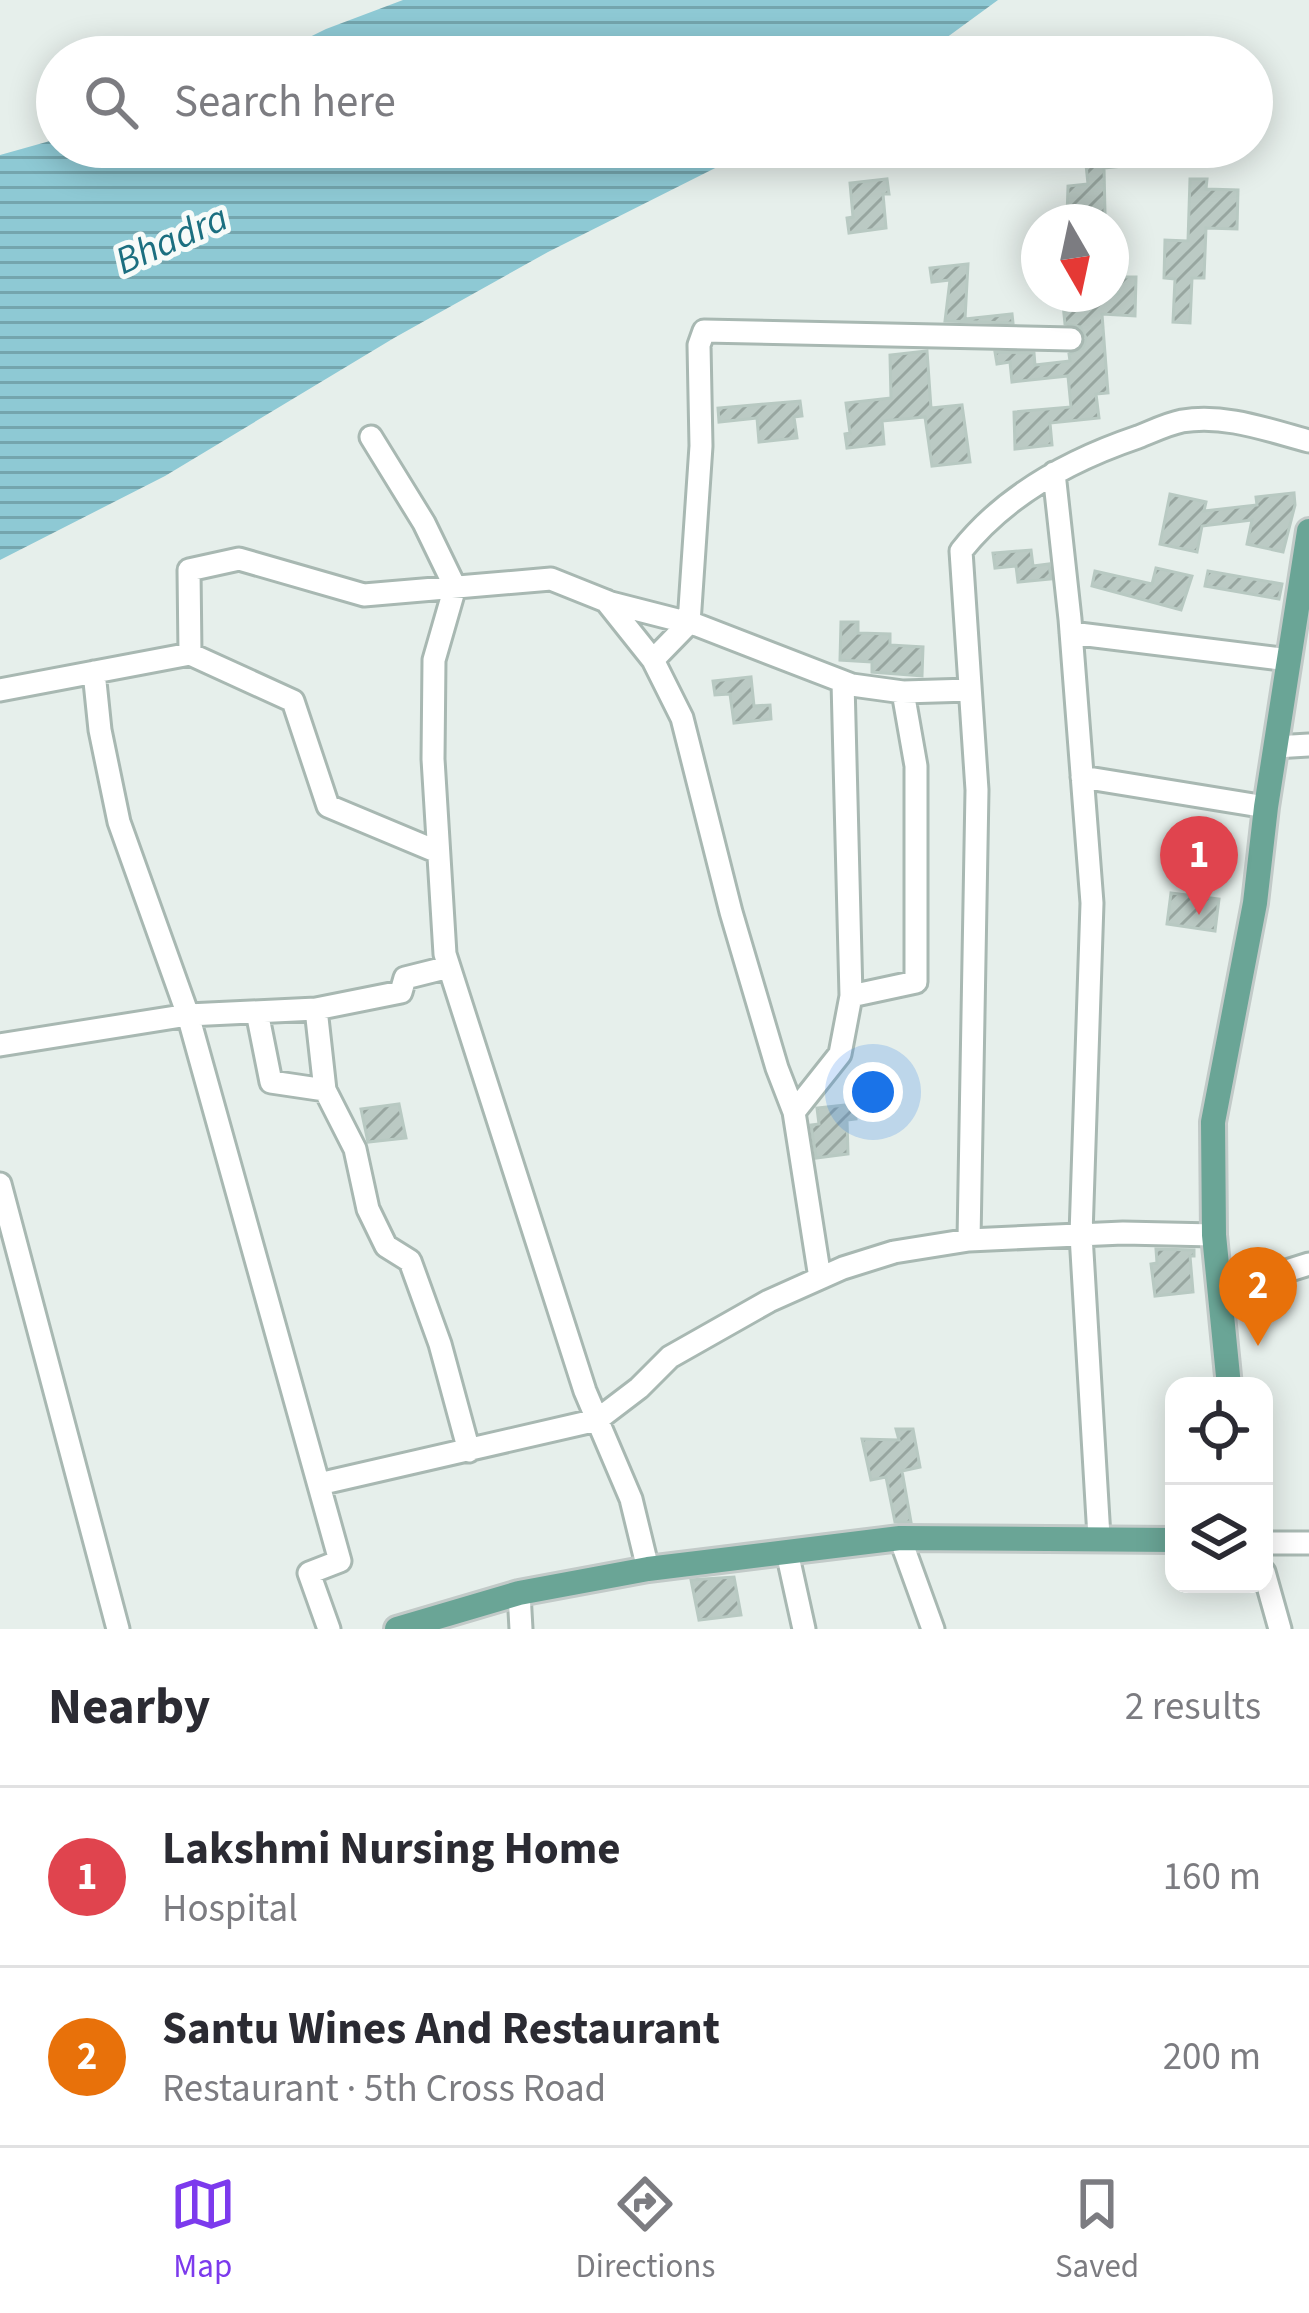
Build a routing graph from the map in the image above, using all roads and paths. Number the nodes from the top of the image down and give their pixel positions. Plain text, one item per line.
1 (1071, 339) dead end
2 (371, 437) dead end
3 (1309, 441) edge
4 (1054, 473) junction
5 (1309, 531) edge
6 (455, 587) junction
7 (606, 601) junction
8 (689, 623) junction
9 (1071, 633) junction
10 (190, 654) junction
11 (653, 660) junction
12 (1289, 660) junction
13 (94, 672) junction
14 (843, 682) junction
15 (0, 690) edge
16 (970, 690) junction
17 (903, 692) junction
18 (1309, 746) edge
19 (1275, 747) junction
20 (1082, 777) junction
21 (1266, 808) junction
22 (438, 852) junction
23 (449, 968) junction
24 (851, 996) junction
25 (316, 1009) junction
26 (257, 1012) junction
27 (188, 1015) junction
28 (0, 1045) edge
29 (325, 1090) junction
30 (794, 1112) junction
31 (0, 1184) edge
32 (1082, 1235) junction
33 (1214, 1235) junction
34 (969, 1240) junction
35 (1309, 1264) edge
36 (820, 1278) junction
37 (1219, 1292) junction
38 (1228, 1377) edge
39 (597, 1420) junction
40 (469, 1451) junction
41 (319, 1484) junction
42 (1099, 1537) junction
43 (900, 1538) junction
44 (1165, 1540) edge
45 (1273, 1543) edge
46 (1309, 1543) edge
47 (787, 1552) junction
48 (648, 1569) junction
49 (519, 1593) junction
50 (1270, 1593) edge
51 (118, 1629) edge
52 (329, 1629) edge
53 (397, 1629) edge
54 (521, 1629) edge
55 (804, 1629) edge
56 (933, 1629) edge
57 (1280, 1629) edge

1 - 8 street
2 - 6 street
3 - 4 street
4 - 9 street
4 - 16 street
5 - 12 main road
6 - 7 street
6 - 10 street
6 - 22 street
7 - 8 street
7 - 11 street
8 - 11 street
8 - 14 street
9 - 12 street
9 - 20 street
10 - 13 street
10 - 22 street
11 - 30 street
12 - 19 main road
13 - 15 street
13 - 27 street
14 - 17 street
14 - 24 street
16 - 17 street
16 - 34 street
17 - 24 street
18 - 19 street
19 - 21 main road
20 - 21 street
20 - 32 street
21 - 33 main road
22 - 23 street
23 - 25 street
23 - 39 street
24 - 30 street
25 - 26 street
25 - 29 street
26 - 27 street
26 - 29 street
27 - 28 street
27 - 41 street
29 - 40 street
30 - 36 street
31 - 51 street
32 - 33 street
32 - 34 street
32 - 42 street
33 - 37 main road
34 - 36 street
35 - 37 street
36 - 39 street
37 - 38 main road
39 - 40 street
39 - 48 street
40 - 41 street
41 - 52 street
42 - 43 main road
42 - 44 main road
43 - 47 main road
43 - 56 street
45 - 46 street
47 - 48 main road
47 - 55 street
48 - 49 main road
49 - 53 main road
49 - 54 street
50 - 57 street

